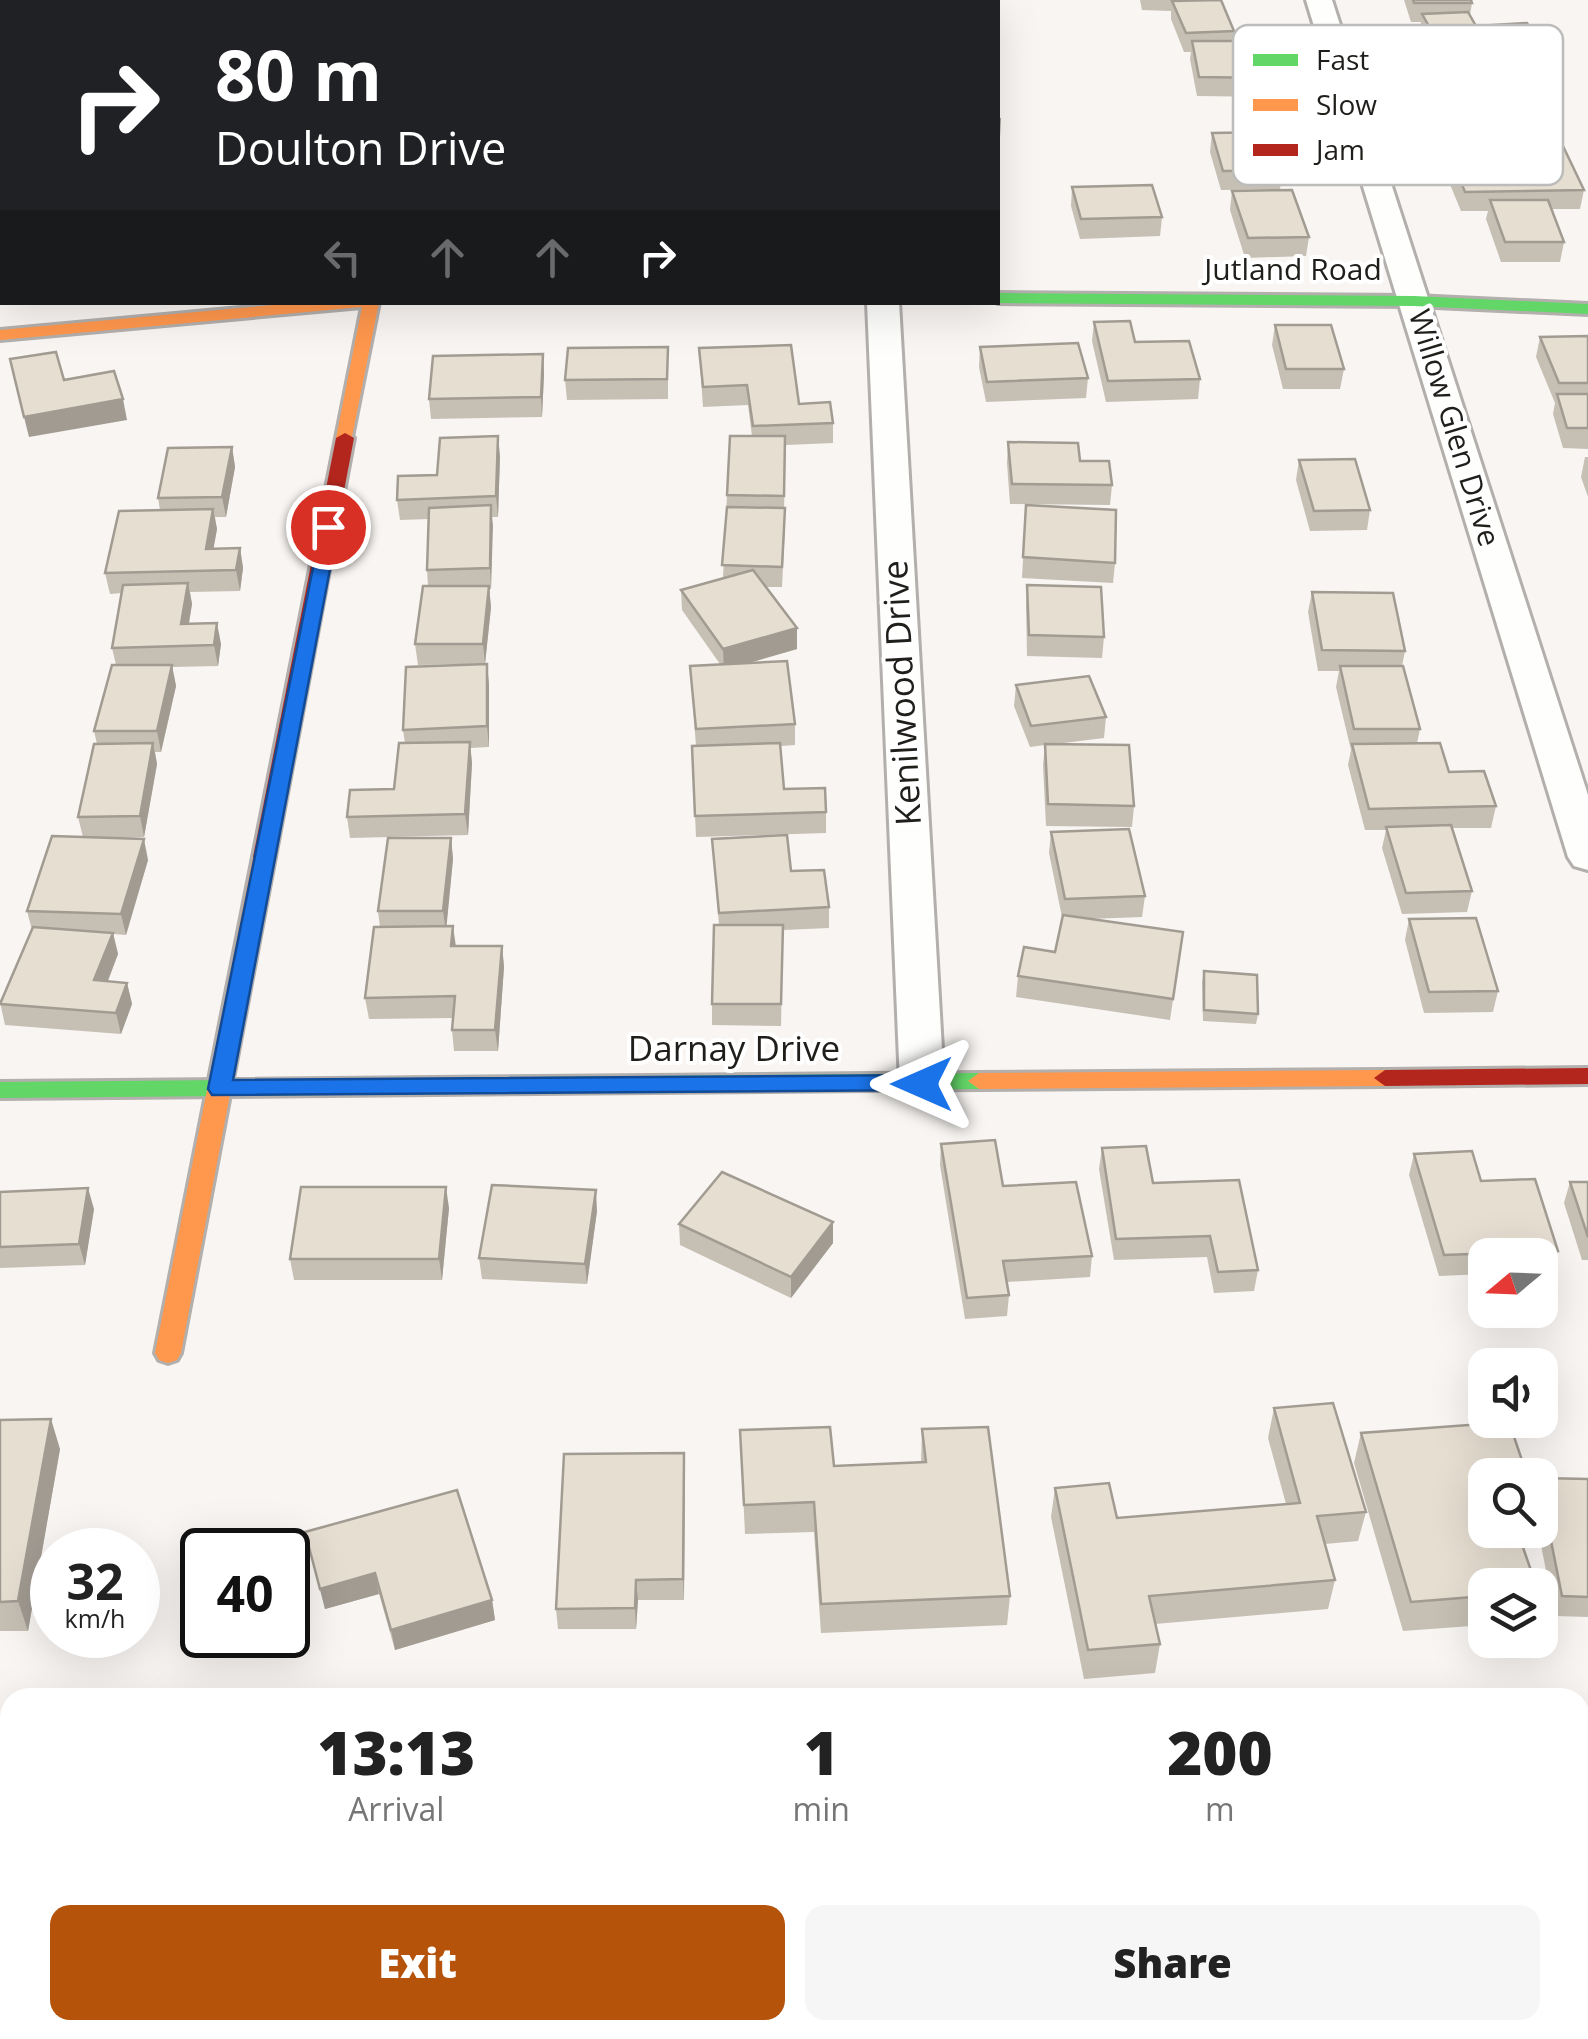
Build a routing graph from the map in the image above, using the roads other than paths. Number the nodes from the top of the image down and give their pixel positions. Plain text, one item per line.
1 (1319, 0) edge
2 (1327, 25) edge
3 (1377, 185) edge
4 (1000, 298) edge
5 (1414, 301) junction
6 (336, 305) edge
7 (368, 305) edge
8 (883, 305) edge
9 (1588, 309) edge
10 (0, 336) edge
11 (1588, 856) edge
12 (1588, 1076) edge
13 (922, 1084) junction
14 (220, 1089) junction
15 (0, 1090) edge
16 (168, 1353) dead end

1 - 2 street, Willow Glen Drive
3 - 5 street, Willow Glen Drive
4 - 5 street, Jutland Road
5 - 9 street, Jutland Road
5 - 11 street, Willow Glen Drive
6 - 10 street
7 - 14 street
8 - 13 street, Kenilwood Drive
12 - 13 street, Darnay Drive
13 - 14 street, Darnay Drive
14 - 15 street, Darnay Drive
14 - 16 street

